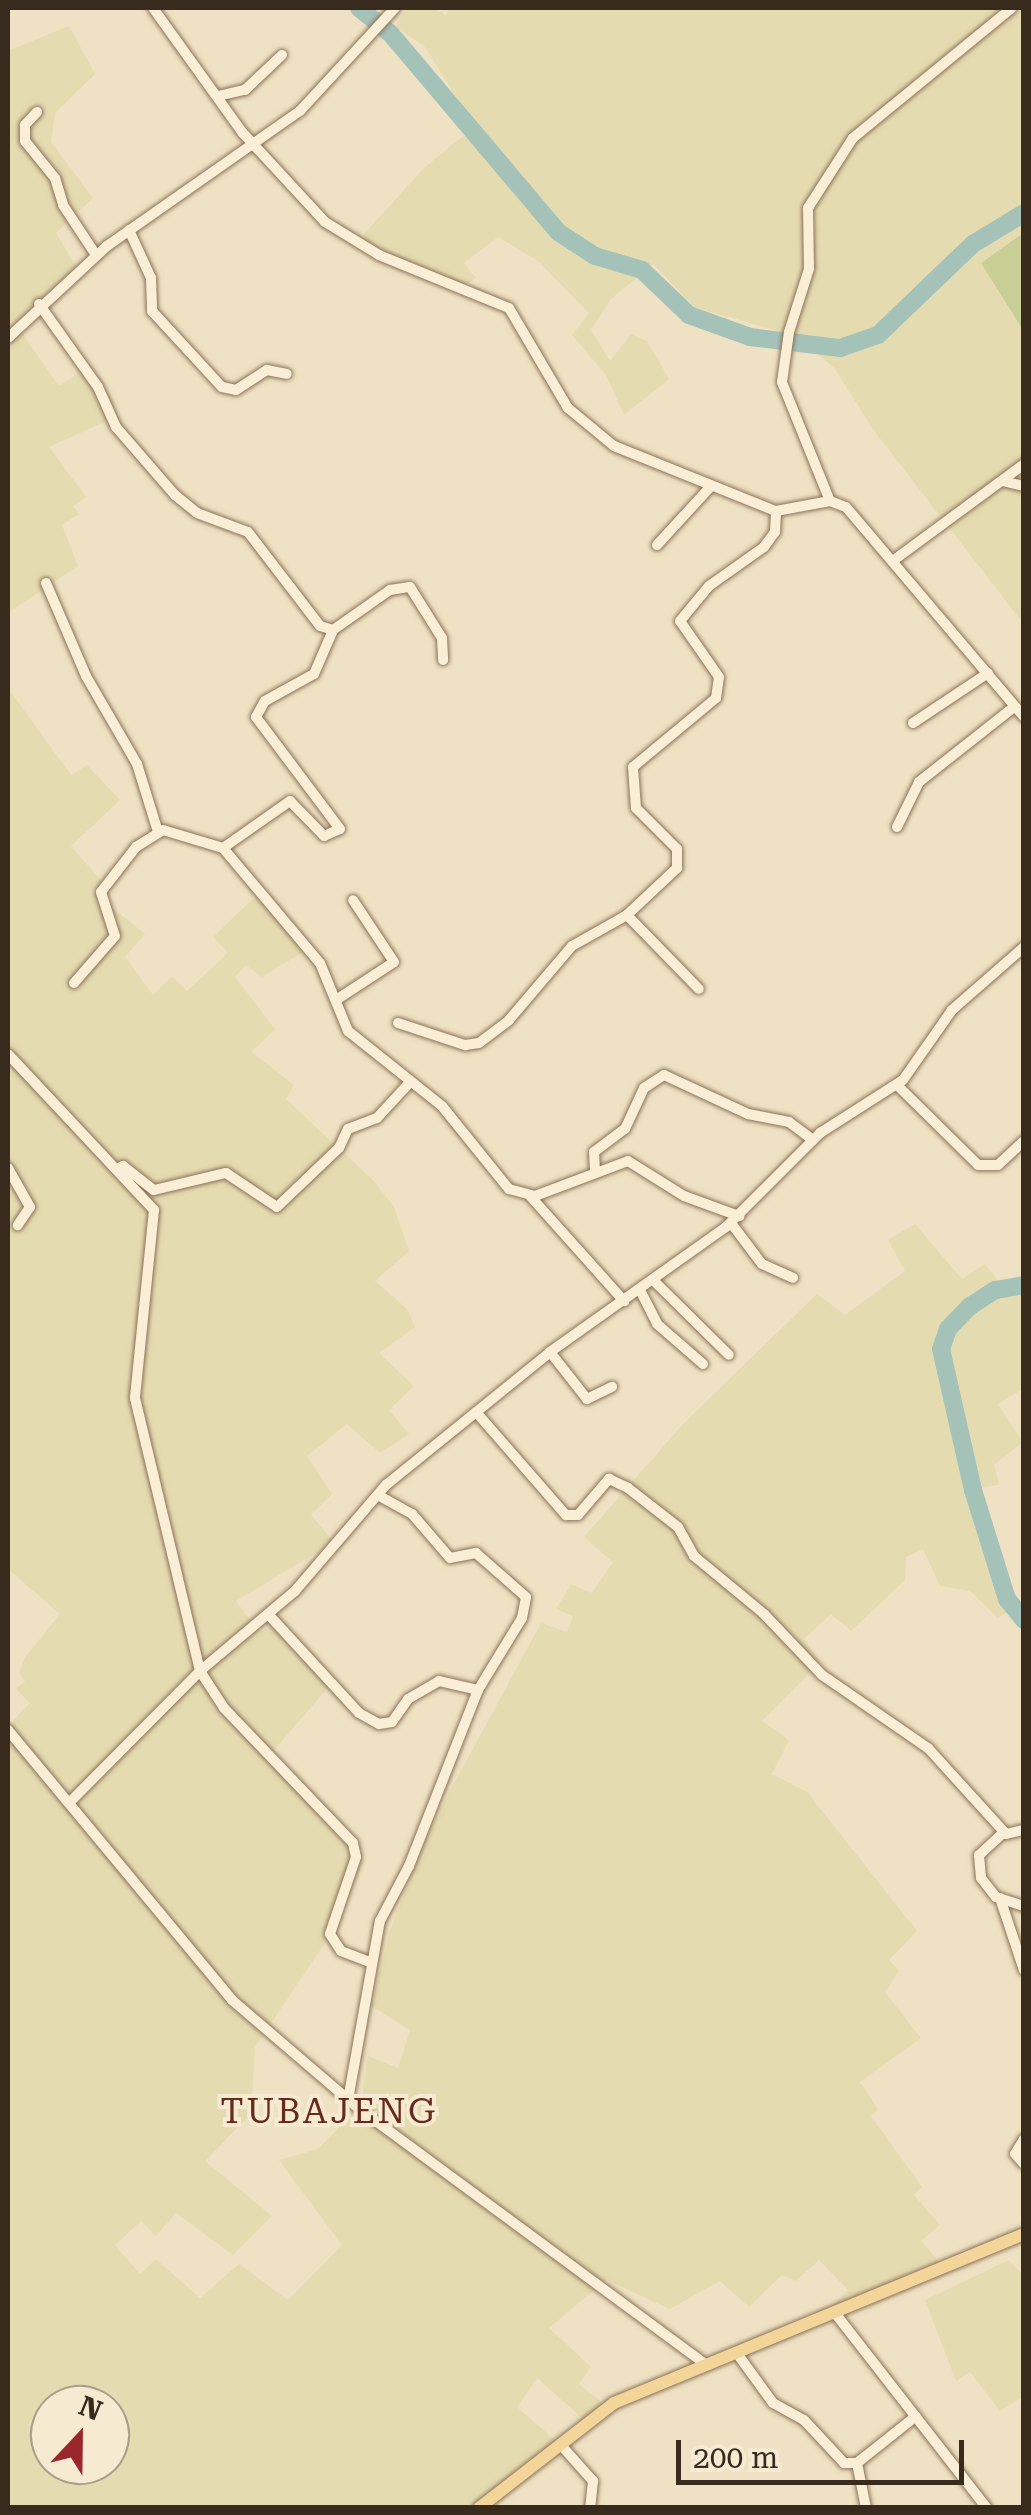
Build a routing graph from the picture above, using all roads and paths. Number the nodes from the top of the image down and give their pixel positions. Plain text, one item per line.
1 (153, 8) edge
2 (395, 8) edge
3 (1012, 8) edge
4 (282, 55) dead end
5 (218, 96) junction
6 (37, 112) dead end
7 (254, 146) junction
8 (129, 230) junction
9 (96, 255) junction
10 (39, 304) junction
11 (8, 338) edge
12 (287, 374) dead end
13 (1024, 464) edge
14 (1002, 480) junction
15 (711, 486) junction
16 (1024, 486) edge
17 (830, 501) junction
18 (776, 510) junction
19 (657, 545) dead end
20 (894, 560) junction
21 (46, 583) dead end
22 (333, 630) junction
23 (442, 660) dead end
24 (988, 673) junction
25 (1014, 707) junction
26 (1024, 717) edge
27 (913, 723) dead end
28 (897, 827) dead end
29 (158, 832) junction
30 (223, 848) junction
31 (353, 900) dead end
32 (627, 915) junction
33 (1024, 948) edge
34 (74, 983) dead end
35 (699, 988) dead end
36 (336, 1000) junction
37 (398, 1022) dead end
38 (8, 1054) edge
39 (411, 1080) junction
40 (897, 1085) junction
41 (813, 1140) junction
42 (1024, 1141) edge
43 (8, 1168) edge
44 (116, 1168) junction
45 (594, 1171) junction
46 (532, 1196) junction
47 (735, 1220) junction
48 (18, 1225) dead end
49 (793, 1278) dead end
50 (654, 1281) junction
51 (640, 1290) junction
52 (624, 1301) junction
53 (550, 1352) junction
54 (728, 1355) dead end
55 (702, 1364) dead end
56 (612, 1387) dead end
57 (476, 1412) junction
58 (378, 1496) junction
59 (268, 1614) junction
60 (200, 1671) junction
61 (478, 1690) junction
62 (8, 1730) edge
63 (69, 1803) junction
64 (1024, 1830) edge
65 (1004, 1832) junction
66 (1000, 1898) junction
67 (1024, 1906) edge
68 (370, 1962) junction
69 (1024, 1970) edge
70 (348, 2100) junction
71 (1024, 2139) edge
72 (1024, 2164) edge
73 (1024, 2234) edge
74 (835, 2313) junction
75 (736, 2352) junction
76 (702, 2362) junction
77 (916, 2416) junction
78 (560, 2444) junction
79 (858, 2463) junction
80 (479, 2508) edge
81 (590, 2508) edge
82 (866, 2508) edge
83 (988, 2508) edge

1 - 5 street
2 - 7 street
3 - 17 street
4 - 5 street
5 - 7 street
6 - 9 street
7 - 8 street
7 - 15 street
8 - 9 street
8 - 12 street
9 - 10 street
10 - 11 street
10 - 22 street
13 - 14 street
14 - 16 street
14 - 20 street
15 - 18 street
15 - 19 street
17 - 18 street
17 - 20 street
18 - 32 street
20 - 24 street
21 - 29 street
22 - 23 street
22 - 30 street
24 - 25 street
24 - 27 street
25 - 26 street
25 - 28 street
29 - 30 street
29 - 34 street
30 - 36 street
31 - 36 street
32 - 35 street
32 - 37 street
33 - 40 street
36 - 39 street
38 - 44 street
39 - 44 street
39 - 46 street
40 - 41 street
40 - 42 street
41 - 45 street
41 - 47 street
43 - 48 street
44 - 60 street
45 - 46 street
45 - 47 street
46 - 52 street
47 - 49 street
47 - 50 street
50 - 51 street
50 - 54 street
51 - 52 street
51 - 55 street
52 - 53 street
53 - 56 street
53 - 57 street
57 - 58 street
57 - 65 street
58 - 59 street
58 - 61 street
59 - 60 street
59 - 61 street
60 - 63 street
60 - 68 street
61 - 68 street
62 - 63 street
63 - 70 street
64 - 65 street
65 - 66 street
66 - 67 street
66 - 69 street
68 - 70 street
70 - 76 street
71 - 72 street
73 - 74 main road
74 - 75 main road
74 - 77 street
75 - 76 main road
75 - 79 street
76 - 78 main road
77 - 79 street
77 - 83 street
78 - 80 main road
78 - 81 street
79 - 82 street

